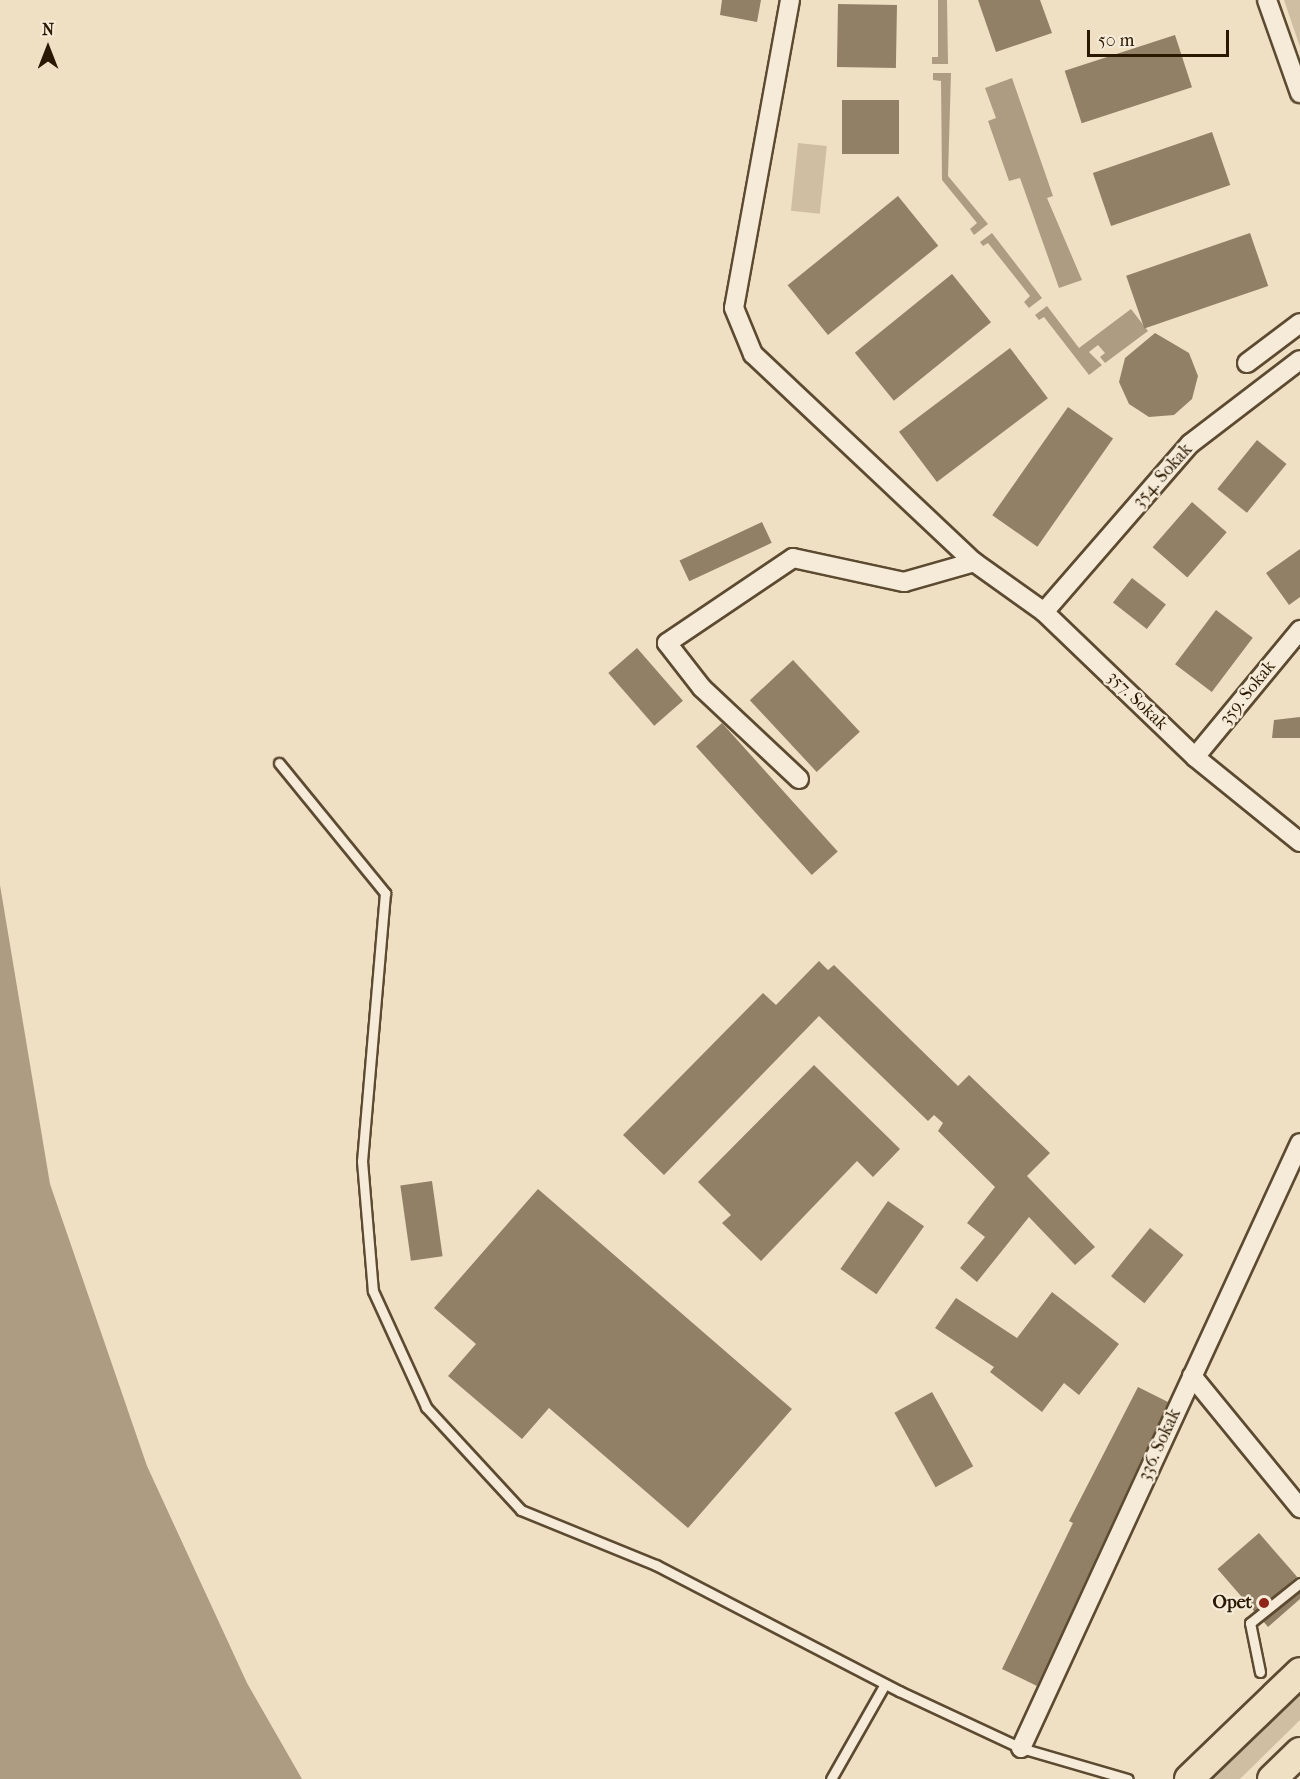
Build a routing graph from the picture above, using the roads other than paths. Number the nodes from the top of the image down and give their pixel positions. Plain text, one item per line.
1 (790, 0) edge
2 (1267, 0) edge
3 (1300, 93) edge
4 (1300, 323) edge
5 (1300, 360) edge
6 (1247, 363) dead end
7 (974, 562) junction
8 (1044, 612) junction
9 (1300, 630) edge
10 (1196, 757) junction
11 (279, 762) dead end
12 (799, 779) dead end
13 (1300, 842) edge
14 (1300, 1143) edge
15 (1192, 1376) junction
16 (1300, 1508) edge
17 (1300, 1583) edge
18 (1260, 1672) dead end
19 (1300, 1672) edge
20 (885, 1684) junction
21 (1021, 1748) junction
22 (1300, 1752) edge
23 (831, 1779) edge
24 (1128, 1779) edge
25 (1189, 1779) edge
26 (1272, 1779) edge

1 - 7 street, 357. Sokak
2 - 3 street
4 - 6 street
5 - 8 street, 354. Sokak
7 - 8 street, 357. Sokak
7 - 12 street
8 - 10 street, 357. Sokak
9 - 10 street, 359. Sokak
10 - 13 street, 357. Sokak
11 - 20 lane
14 - 15 street, 336. Sokak
15 - 16 street
15 - 21 street, 336. Sokak
17 - 18 lane
19 - 25 main road
20 - 21 lane
20 - 23 lane
21 - 24 lane
22 - 26 main road

